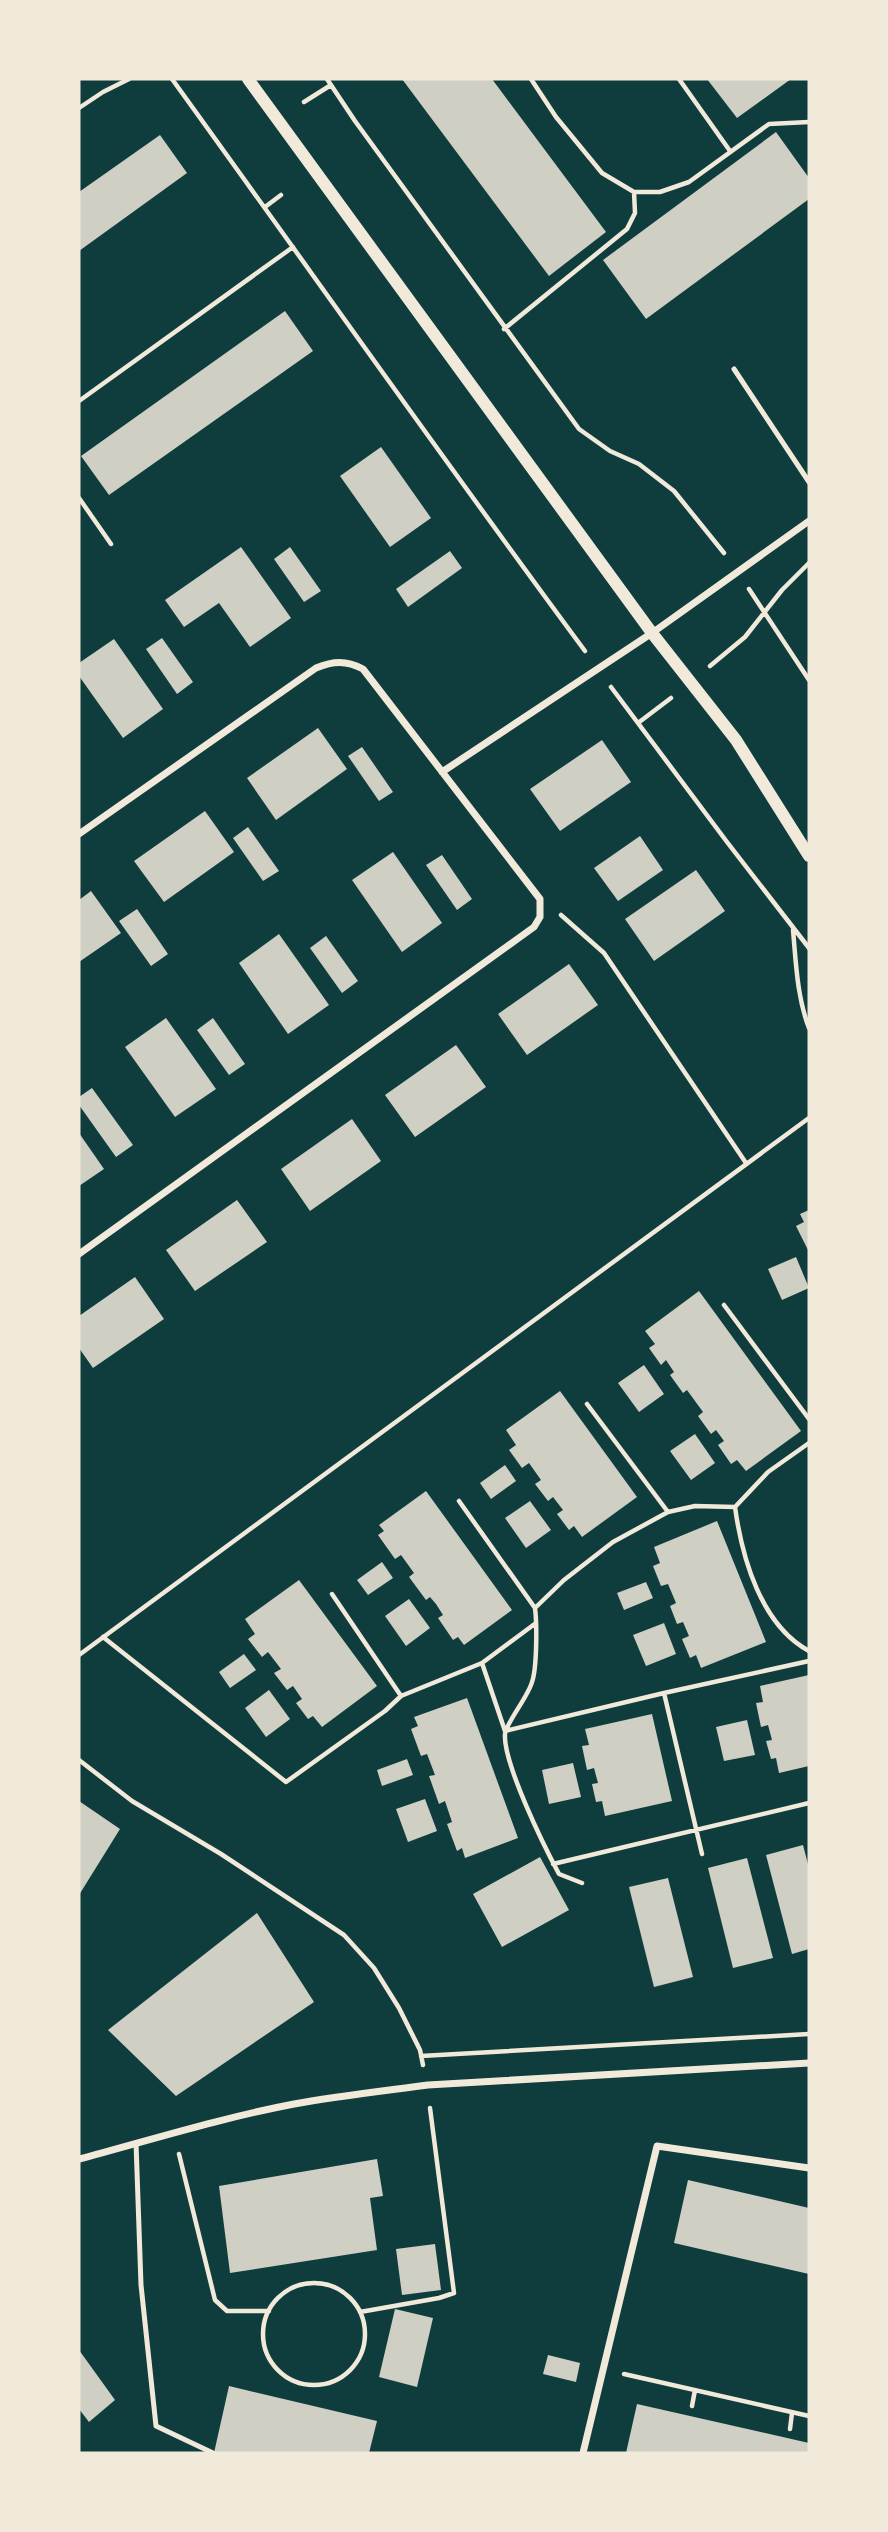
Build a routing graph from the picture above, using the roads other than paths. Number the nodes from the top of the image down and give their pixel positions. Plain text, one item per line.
1 (248, 79) edge
2 (734, 369) dead end
3 (809, 482) edge
4 (809, 521) edge
5 (652, 632) junction
6 (442, 772) junction
7 (79, 834) edge
8 (809, 856) edge
9 (79, 1254) edge
10 (809, 2063) edge
11 (136, 2143) junction
12 (79, 2159) edge
13 (809, 2168) edge
14 (213, 2453) edge
15 (583, 2453) edge

1 - 5 street
2 - 3 lane
4 - 5 street
5 - 6 street
5 - 8 street
6 - 7 street
6 - 9 street
10 - 11 street
11 - 12 street
11 - 14 lane
13 - 15 street

